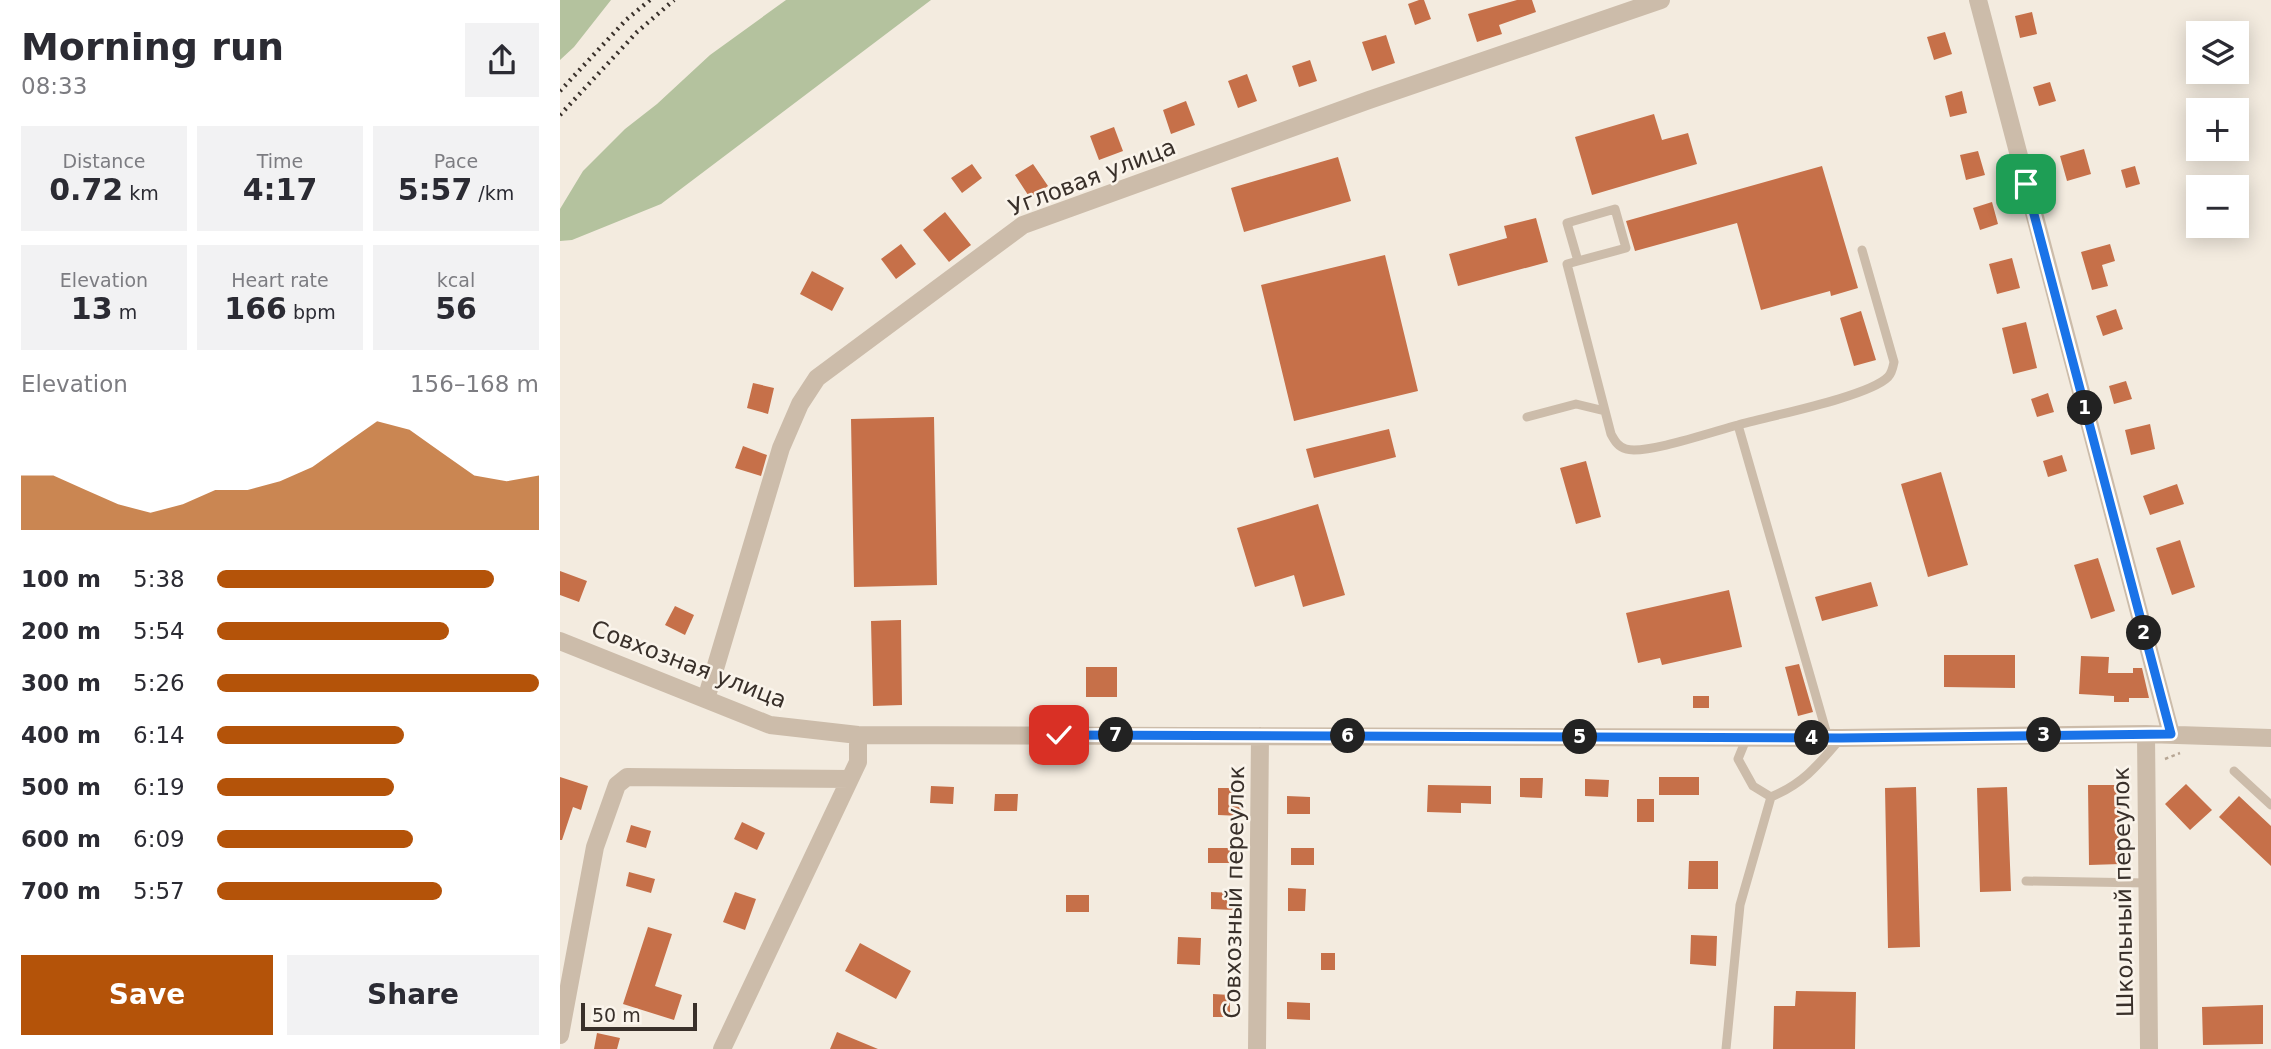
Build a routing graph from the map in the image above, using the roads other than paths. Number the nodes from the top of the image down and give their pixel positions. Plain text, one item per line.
1 (1661, 0) edge
2 (1978, 0) edge
3 (1862, 250) dead end
4 (1578, 261) junction
5 (1605, 411) junction
6 (1527, 417) dead end
7 (1738, 425) junction
8 (560, 641) edge
9 (706, 699) junction
10 (2146, 734) junction
11 (2171, 734) junction
12 (858, 735) junction
13 (1260, 736) junction
14 (1747, 737) junction
15 (1835, 738) junction
16 (2271, 738) edge
17 (2234, 771) dead end
18 (850, 779) junction
19 (1771, 797) junction
20 (2271, 805) edge
21 (2026, 881) dead end
22 (2147, 883) junction
23 (560, 1035) edge
24 (722, 1049) edge
25 (1257, 1049) edge
26 (1726, 1049) edge
27 (2149, 1049) edge

1 - 9 street, Угловая улица
2 - 11 street
3 - 7 lane
4 - 4 lane
4 - 5 lane
5 - 6 lane
5 - 7 lane
7 - 15 lane
8 - 9 street, Совхозная улица
9 - 12 street, Совхозная улица
10 - 11 street, Совхозная улица
10 - 15 street, Совхозная улица
10 - 22 street, Школьный переулок
11 - 16 street, Совхозная улица
12 - 13 street, Совхозная улица
12 - 18 street
13 - 14 street, Совхозная улица
13 - 25 street, Совхозный переулок
14 - 15 street, Совхозная улица
14 - 19 lane
15 - 19 lane
17 - 20 lane
18 - 23 street
18 - 24 street
19 - 26 lane
21 - 22 lane
22 - 27 street, Школьный переулок

